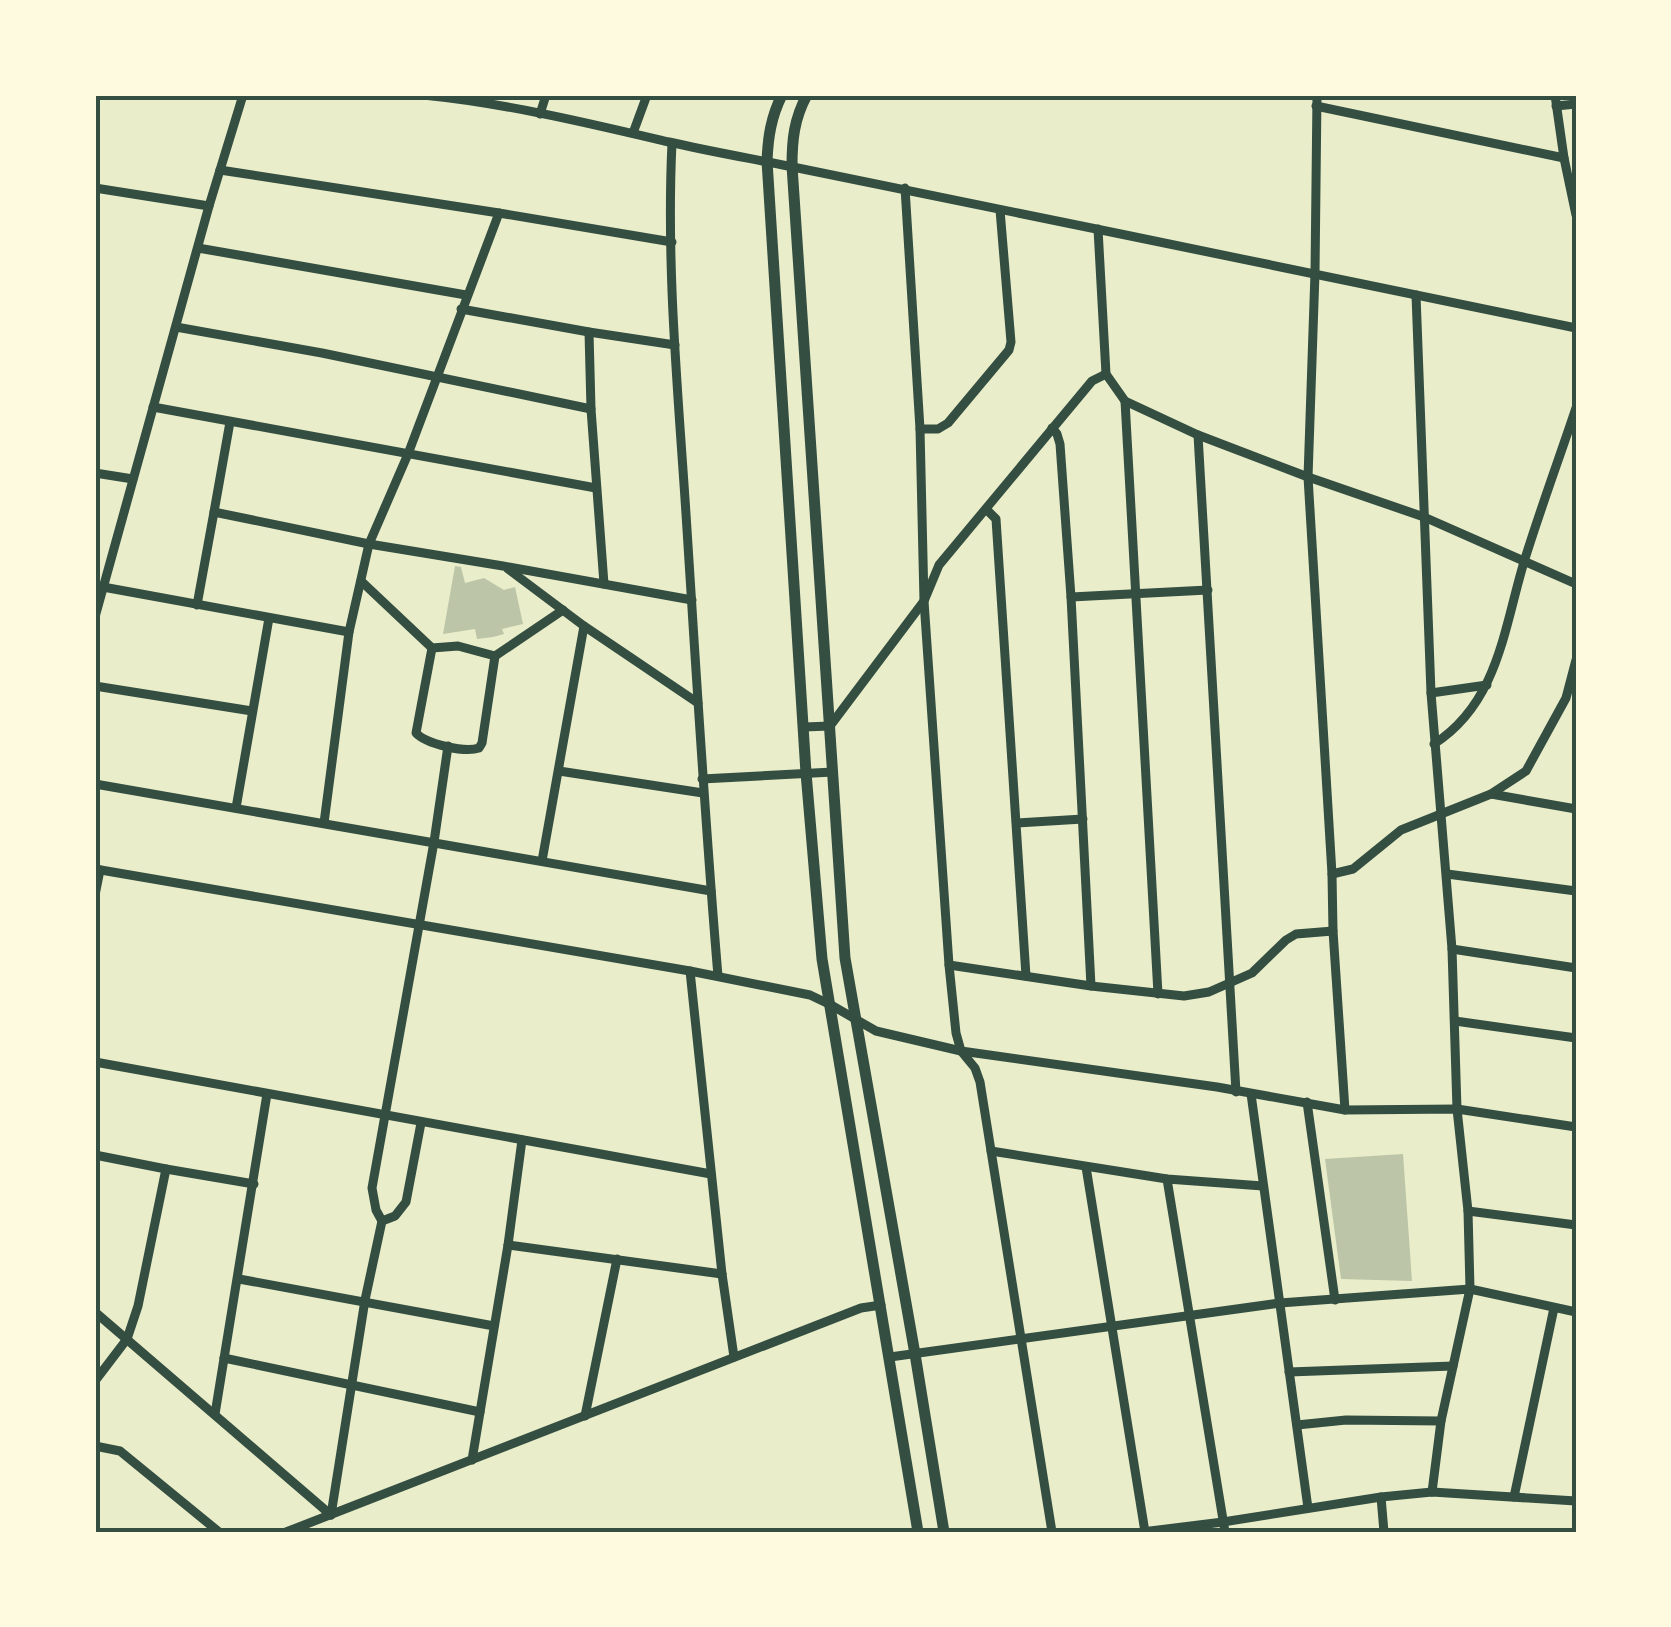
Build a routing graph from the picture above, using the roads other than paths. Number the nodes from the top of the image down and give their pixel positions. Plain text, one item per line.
1 (243, 95) edge
2 (422, 95) edge
3 (546, 95) edge
4 (647, 95) edge
5 (782, 95) edge
6 (807, 95) edge
7 (453, 96) edge
8 (1317, 100) edge
9 (1555, 100) edge
10 (1576, 104) edge
11 (540, 114) junction
12 (633, 133) junction
13 (672, 143) junction
14 (1564, 158) junction
15 (768, 162) junction
16 (792, 166) junction
17 (220, 170) junction
18 (95, 188) edge
19 (905, 188) junction
20 (209, 206) junction
21 (1000, 210) junction
22 (499, 212) junction
23 (1576, 215) edge
24 (1098, 229) junction
25 (672, 242) junction
26 (198, 248) junction
27 (1315, 273) junction
28 (466, 295) junction
29 (1416, 295) junction
30 (461, 309) junction
31 (176, 327) junction
32 (1576, 328) edge
33 (589, 332) junction
34 (675, 344) junction
35 (1106, 374) junction
36 (436, 377) junction
37 (1125, 402) junction
38 (153, 407) junction
39 (591, 408) junction
40 (1576, 408) edge
41 (230, 422) junction
42 (1052, 428) junction
43 (920, 430) junction
44 (1198, 434) junction
45 (408, 454) junction
46 (95, 473) edge
47 (1308, 477) junction
48 (133, 479) junction
49 (596, 488) junction
50 (986, 509) junction
51 (214, 512) junction
52 (1424, 518) junction
53 (369, 544) junction
54 (1524, 560) junction
55 (503, 566) junction
56 (361, 581) junction
57 (604, 584) junction
58 (1576, 584) edge
59 (103, 587) junction
60 (1208, 590) junction
61 (1136, 594) junction
62 (1071, 597) junction
63 (692, 600) junction
64 (924, 601) junction
65 (197, 605) junction
66 (563, 610) junction
67 (95, 616) edge
68 (269, 618) junction
69 (584, 626) junction
70 (350, 632) junction
71 (432, 648) junction
72 (495, 656) junction
73 (1576, 660) edge
74 (1487, 685) junction
75 (95, 686) edge
76 (1431, 693) junction
77 (698, 703) junction
78 (252, 711) junction
79 (830, 726) junction
80 (804, 727) junction
81 (1434, 744) junction
82 (448, 746) junction
83 (558, 770) junction
84 (833, 772) junction
85 (806, 773) junction
86 (702, 779) junction
87 (95, 784) edge
88 (703, 793) junction
89 (1491, 794) junction
90 (236, 808) junction
91 (1576, 809) edge
92 (1440, 816) junction
93 (1083, 818) junction
94 (1017, 823) junction
95 (324, 824) junction
96 (434, 842) junction
97 (542, 862) junction
98 (98, 870) edge
99 (1332, 874) junction
100 (1446, 874) junction
101 (1576, 890) edge
102 (710, 891) junction
103 (95, 896) edge
104 (420, 924) junction
105 (1333, 931) junction
106 (1452, 949) junction
107 (949, 966) junction
108 (1576, 968) edge
109 (690, 972) junction
110 (718, 976) junction
111 (1026, 976) junction
112 (1229, 984) junction
113 (1091, 986) junction
114 (1158, 994) junction
115 (831, 1004) junction
116 (856, 1021) junction
117 (1454, 1021) junction
118 (1576, 1038) edge
119 (961, 1051) junction
120 (95, 1062) edge
121 (1236, 1092) junction
122 (268, 1094) junction
123 (1251, 1094) junction
124 (1307, 1102) junction
125 (1457, 1109) junction
126 (1345, 1110) junction
127 (384, 1116) junction
128 (421, 1123) junction
129 (1576, 1127) edge
130 (522, 1140) junction
131 (990, 1150) junction
132 (95, 1155) edge
133 (1086, 1167) junction
134 (166, 1169) junction
135 (711, 1174) junction
136 (1167, 1178) junction
137 (254, 1184) junction
138 (1263, 1186) junction
139 (1468, 1211) junction
140 (382, 1221) junction
141 (1576, 1225) edge
142 (508, 1245) junction
143 (617, 1260) junction
144 (722, 1274) junction
145 (238, 1279) junction
146 (1470, 1289) junction
147 (365, 1300) junction
148 (1335, 1300) junction
149 (1280, 1303) junction
150 (881, 1306) junction
151 (1554, 1308) junction
152 (95, 1312) edge
153 (1576, 1312) edge
154 (1189, 1314) junction
155 (494, 1326) junction
156 (1110, 1327) junction
157 (127, 1339) junction
158 (1020, 1340) junction
159 (915, 1354) junction
160 (734, 1357) junction
161 (890, 1357) junction
162 (224, 1358) junction
163 (1453, 1366) junction
164 (1290, 1372) junction
165 (95, 1381) edge
166 (350, 1386) junction
167 (480, 1412) junction
168 (215, 1414) junction
169 (584, 1416) junction
170 (1441, 1421) junction
171 (1297, 1425) junction
172 (95, 1446) edge
173 (472, 1460) junction
174 (1432, 1492) junction
175 (1381, 1497) junction
176 (1514, 1497) junction
177 (1576, 1501) edge
178 (1308, 1508) junction
179 (330, 1515) junction
180 (1224, 1527) edge
181 (219, 1532) edge
182 (286, 1532) edge
183 (918, 1532) edge
184 (944, 1532) edge
185 (1052, 1532) edge
186 (1144, 1532) edge
187 (1384, 1532) edge

1 - 17 street
2 - 7 street
3 - 11 street
4 - 12 street
5 - 15 street
6 - 16 street
7 - 11 street
8 - 14 street
8 - 27 street
9 - 10 street
9 - 14 street
11 - 12 street
12 - 13 street
13 - 15 street
13 - 25 street
14 - 23 street
15 - 16 street
15 - 80 street
16 - 19 street
16 - 79 street
17 - 20 street
17 - 22 street
18 - 20 street
19 - 21 street
19 - 43 street
20 - 26 street
21 - 24 street
21 - 43 street
22 - 25 street
22 - 28 street
24 - 27 street
24 - 35 street
25 - 34 street
26 - 28 street
26 - 31 street
27 - 29 street
27 - 47 street
28 - 30 street
29 - 32 street
29 - 52 street
30 - 33 street
30 - 36 street
31 - 36 street
31 - 38 street
33 - 34 street
33 - 39 street
34 - 63 street
35 - 37 street
35 - 42 street
36 - 39 street
36 - 45 street
37 - 44 street
37 - 61 street
38 - 41 street
38 - 48 street
39 - 49 street
40 - 54 street
41 - 45 street
41 - 51 street
42 - 50 street
42 - 62 street
43 - 64 street
44 - 47 street
44 - 60 street
45 - 49 street
45 - 53 street
46 - 48 street
47 - 52 street
47 - 99 street
48 - 59 street
49 - 57 street
50 - 64 street
50 - 94 street
51 - 53 street
51 - 65 street
52 - 54 street
52 - 76 street
53 - 55 street
53 - 56 street
54 - 58 street
54 - 74 street
55 - 57 street
55 - 66 street
56 - 70 street
56 - 71 street
57 - 63 street
59 - 65 street
59 - 67 street
60 - 61 street
60 - 112 street
61 - 62 street
61 - 114 street
62 - 93 street
63 - 77 street
64 - 79 street
64 - 107 street
65 - 68 street
66 - 69 street
66 - 72 street
68 - 70 street
68 - 78 street
69 - 77 street
69 - 83 street
70 - 95 street
71 - 72 street
71 - 82 street
72 - 82 street
73 - 89 street
74 - 76 street
74 - 81 street
75 - 78 street
76 - 81 street
77 - 86 street
78 - 90 street
79 - 80 street
79 - 84 street
80 - 85 street
81 - 92 street
82 - 96 street
83 - 88 street
83 - 97 street
84 - 85 street
84 - 116 street
85 - 86 street
85 - 115 street
86 - 88 street
87 - 90 street
88 - 102 street
89 - 91 street
89 - 92 street
90 - 95 street
92 - 99 street
92 - 100 street
93 - 94 street
93 - 113 street
94 - 111 street
95 - 96 street
96 - 97 street
96 - 104 street
97 - 102 street
98 - 103 street
98 - 104 street
99 - 105 street
100 - 101 street
100 - 106 street
102 - 110 street
104 - 109 street
104 - 127 street
105 - 112 street
105 - 126 street
106 - 108 street
106 - 117 street
107 - 111 street
107 - 119 street
109 - 110 street
109 - 135 street
110 - 115 street
111 - 113 street
112 - 114 street
112 - 121 street
113 - 114 street
115 - 116 street
115 - 150 street
116 - 119 street
116 - 159 street
117 - 118 street
117 - 125 street
119 - 121 street
119 - 131 street
120 - 122 street
121 - 123 street
122 - 127 street
122 - 137 street
123 - 124 street
123 - 138 street
124 - 126 street
124 - 148 street
125 - 126 street
125 - 129 street
125 - 139 street
127 - 128 street
127 - 140 street
128 - 130 street
128 - 140 street
130 - 135 street
130 - 142 street
131 - 133 street
131 - 158 street
132 - 134 street
133 - 136 street
133 - 156 street
134 - 137 street
134 - 157 street
135 - 144 street
136 - 138 street
136 - 154 street
137 - 145 street
138 - 149 street
139 - 141 street
139 - 146 street
140 - 147 street
142 - 143 street
142 - 155 street
143 - 144 street
143 - 169 street
144 - 160 street
145 - 147 street
145 - 162 street
146 - 148 street
146 - 151 street
146 - 163 street
147 - 155 street
147 - 166 street
148 - 149 street
149 - 154 street
149 - 164 street
150 - 160 street
150 - 161 street
151 - 153 street
151 - 176 street
152 - 157 street
154 - 156 street
154 - 180 street
155 - 167 street
156 - 158 street
156 - 186 street
157 - 165 street
157 - 168 street
158 - 159 street
158 - 185 street
159 - 161 street
159 - 184 street
160 - 169 street
161 - 183 street
162 - 166 street
162 - 168 street
163 - 164 street
163 - 170 street
164 - 171 street
166 - 167 street
166 - 179 street
167 - 173 street
168 - 179 street
169 - 173 street
170 - 171 street
170 - 174 street
171 - 178 street
172 - 181 street
173 - 179 street
174 - 175 street
174 - 176 street
175 - 178 street
175 - 187 street
176 - 177 street
178 - 180 street
179 - 182 street
180 - 186 street

